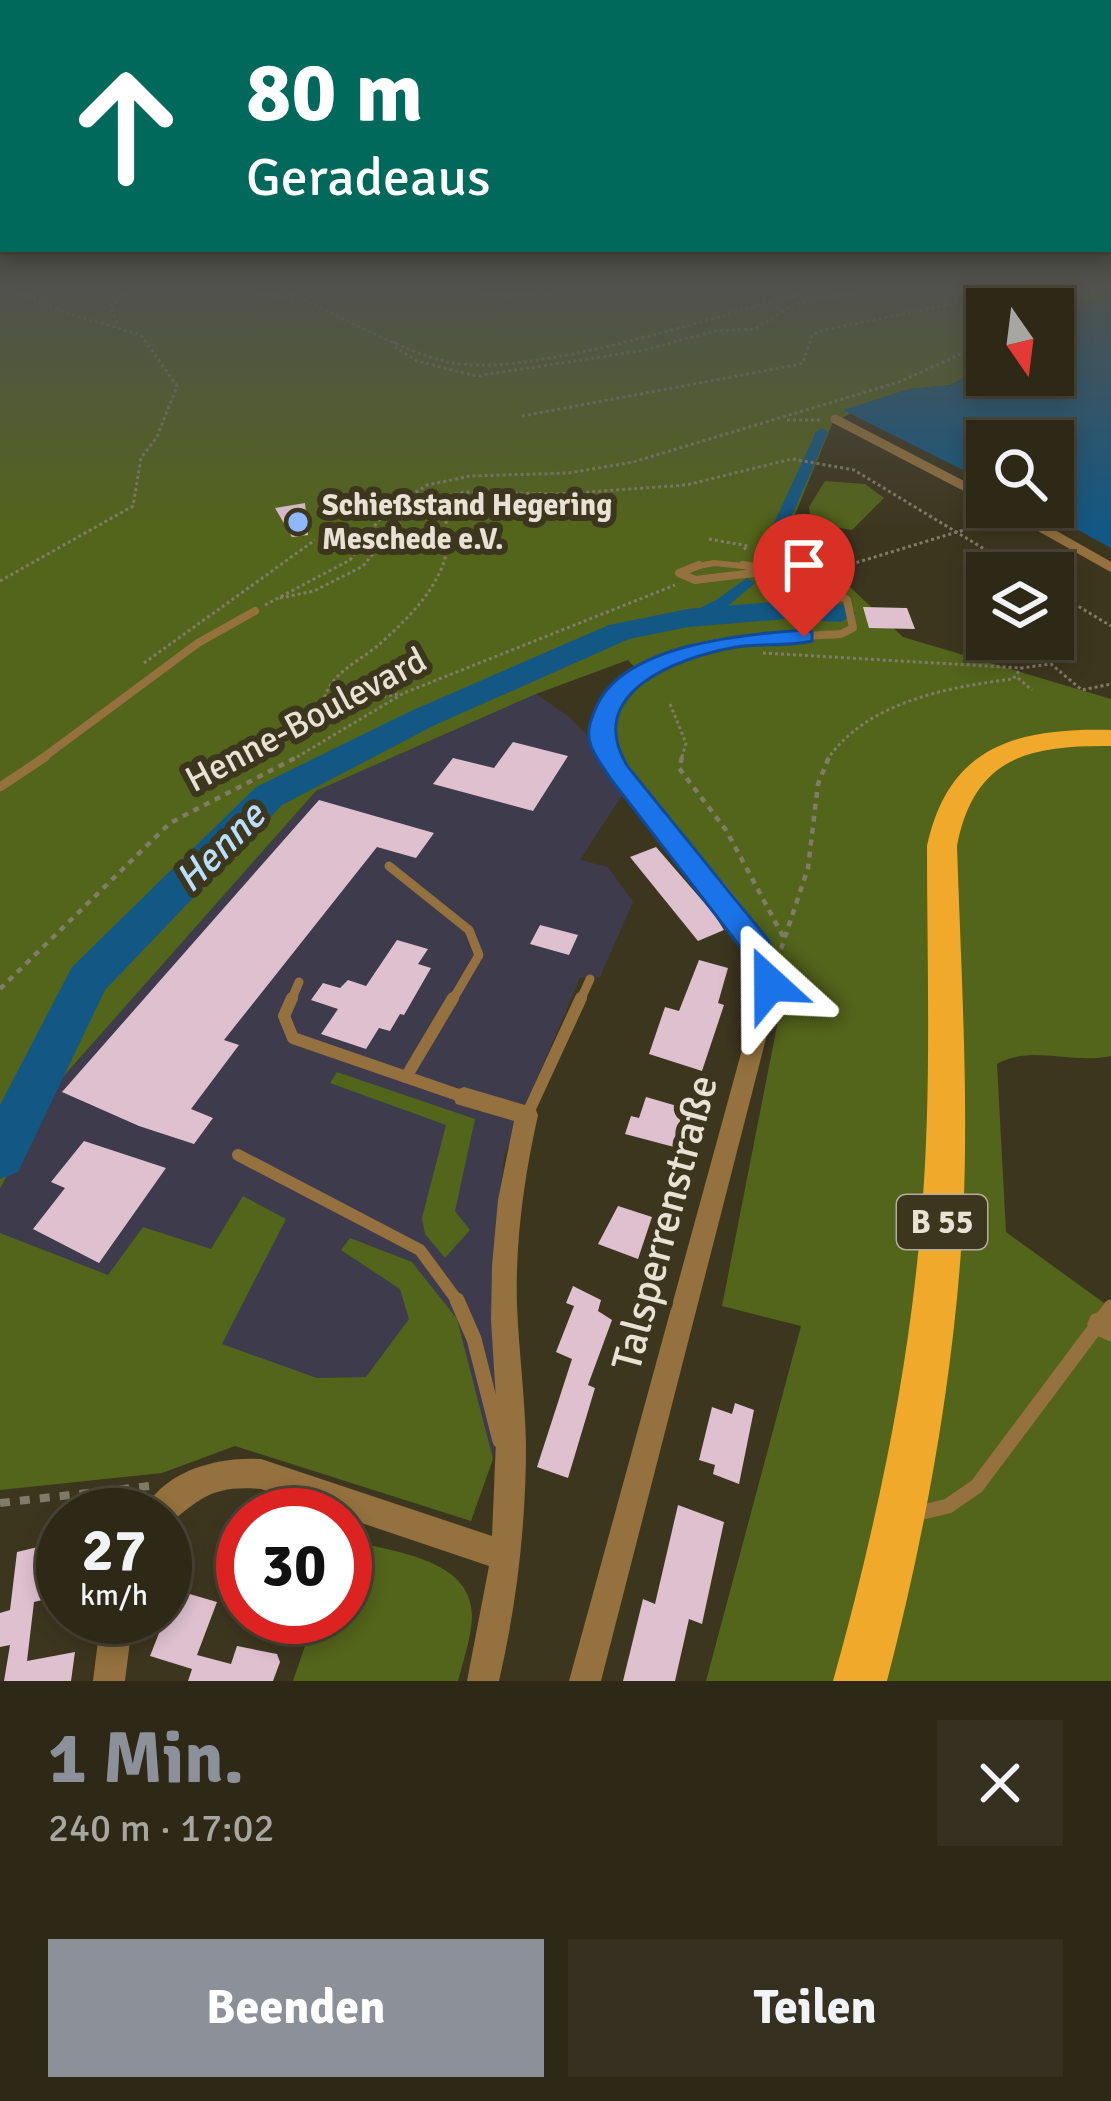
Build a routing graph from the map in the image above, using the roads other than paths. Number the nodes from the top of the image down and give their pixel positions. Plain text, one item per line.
1 (835, 419) dead end
2 (966, 487) edge
3 (1037, 528) edge
4 (1111, 567) edge
5 (770, 571) junction
6 (255, 611) road end
7 (1111, 738) edge
8 (0, 788) edge
9 (655, 818) joint
10 (389, 866) dead end
11 (590, 979) dead end
12 (299, 982) dead end
13 (406, 1077) junction
14 (464, 1097) joint
15 (527, 1114) junction
16 (238, 1155) dead end
17 (1107, 1320) edge
18 (509, 1475) junction
19 (185, 1488) edge
20 (901, 1517) junction
21 (502, 1555) junction
22 (114, 1644) edge
23 (109, 1681) edge
24 (483, 1681) edge
25 (585, 1681) edge
26 (860, 1681) edge

1 - 2 street
3 - 4 street
5 - 5 lane
5 - 9 lane
6 - 8 lane
7 - 20 main road, B 55
9 - 25 street, Talsperrenstraße
10 - 13 lane
11 - 15 lane
12 - 13 lane
13 - 14 lane
14 - 15 street
15 - 18 street
16 - 18 lane
17 - 20 lane
18 - 21 street
19 - 21 street
20 - 26 main road, B 55
21 - 24 street
22 - 23 street

